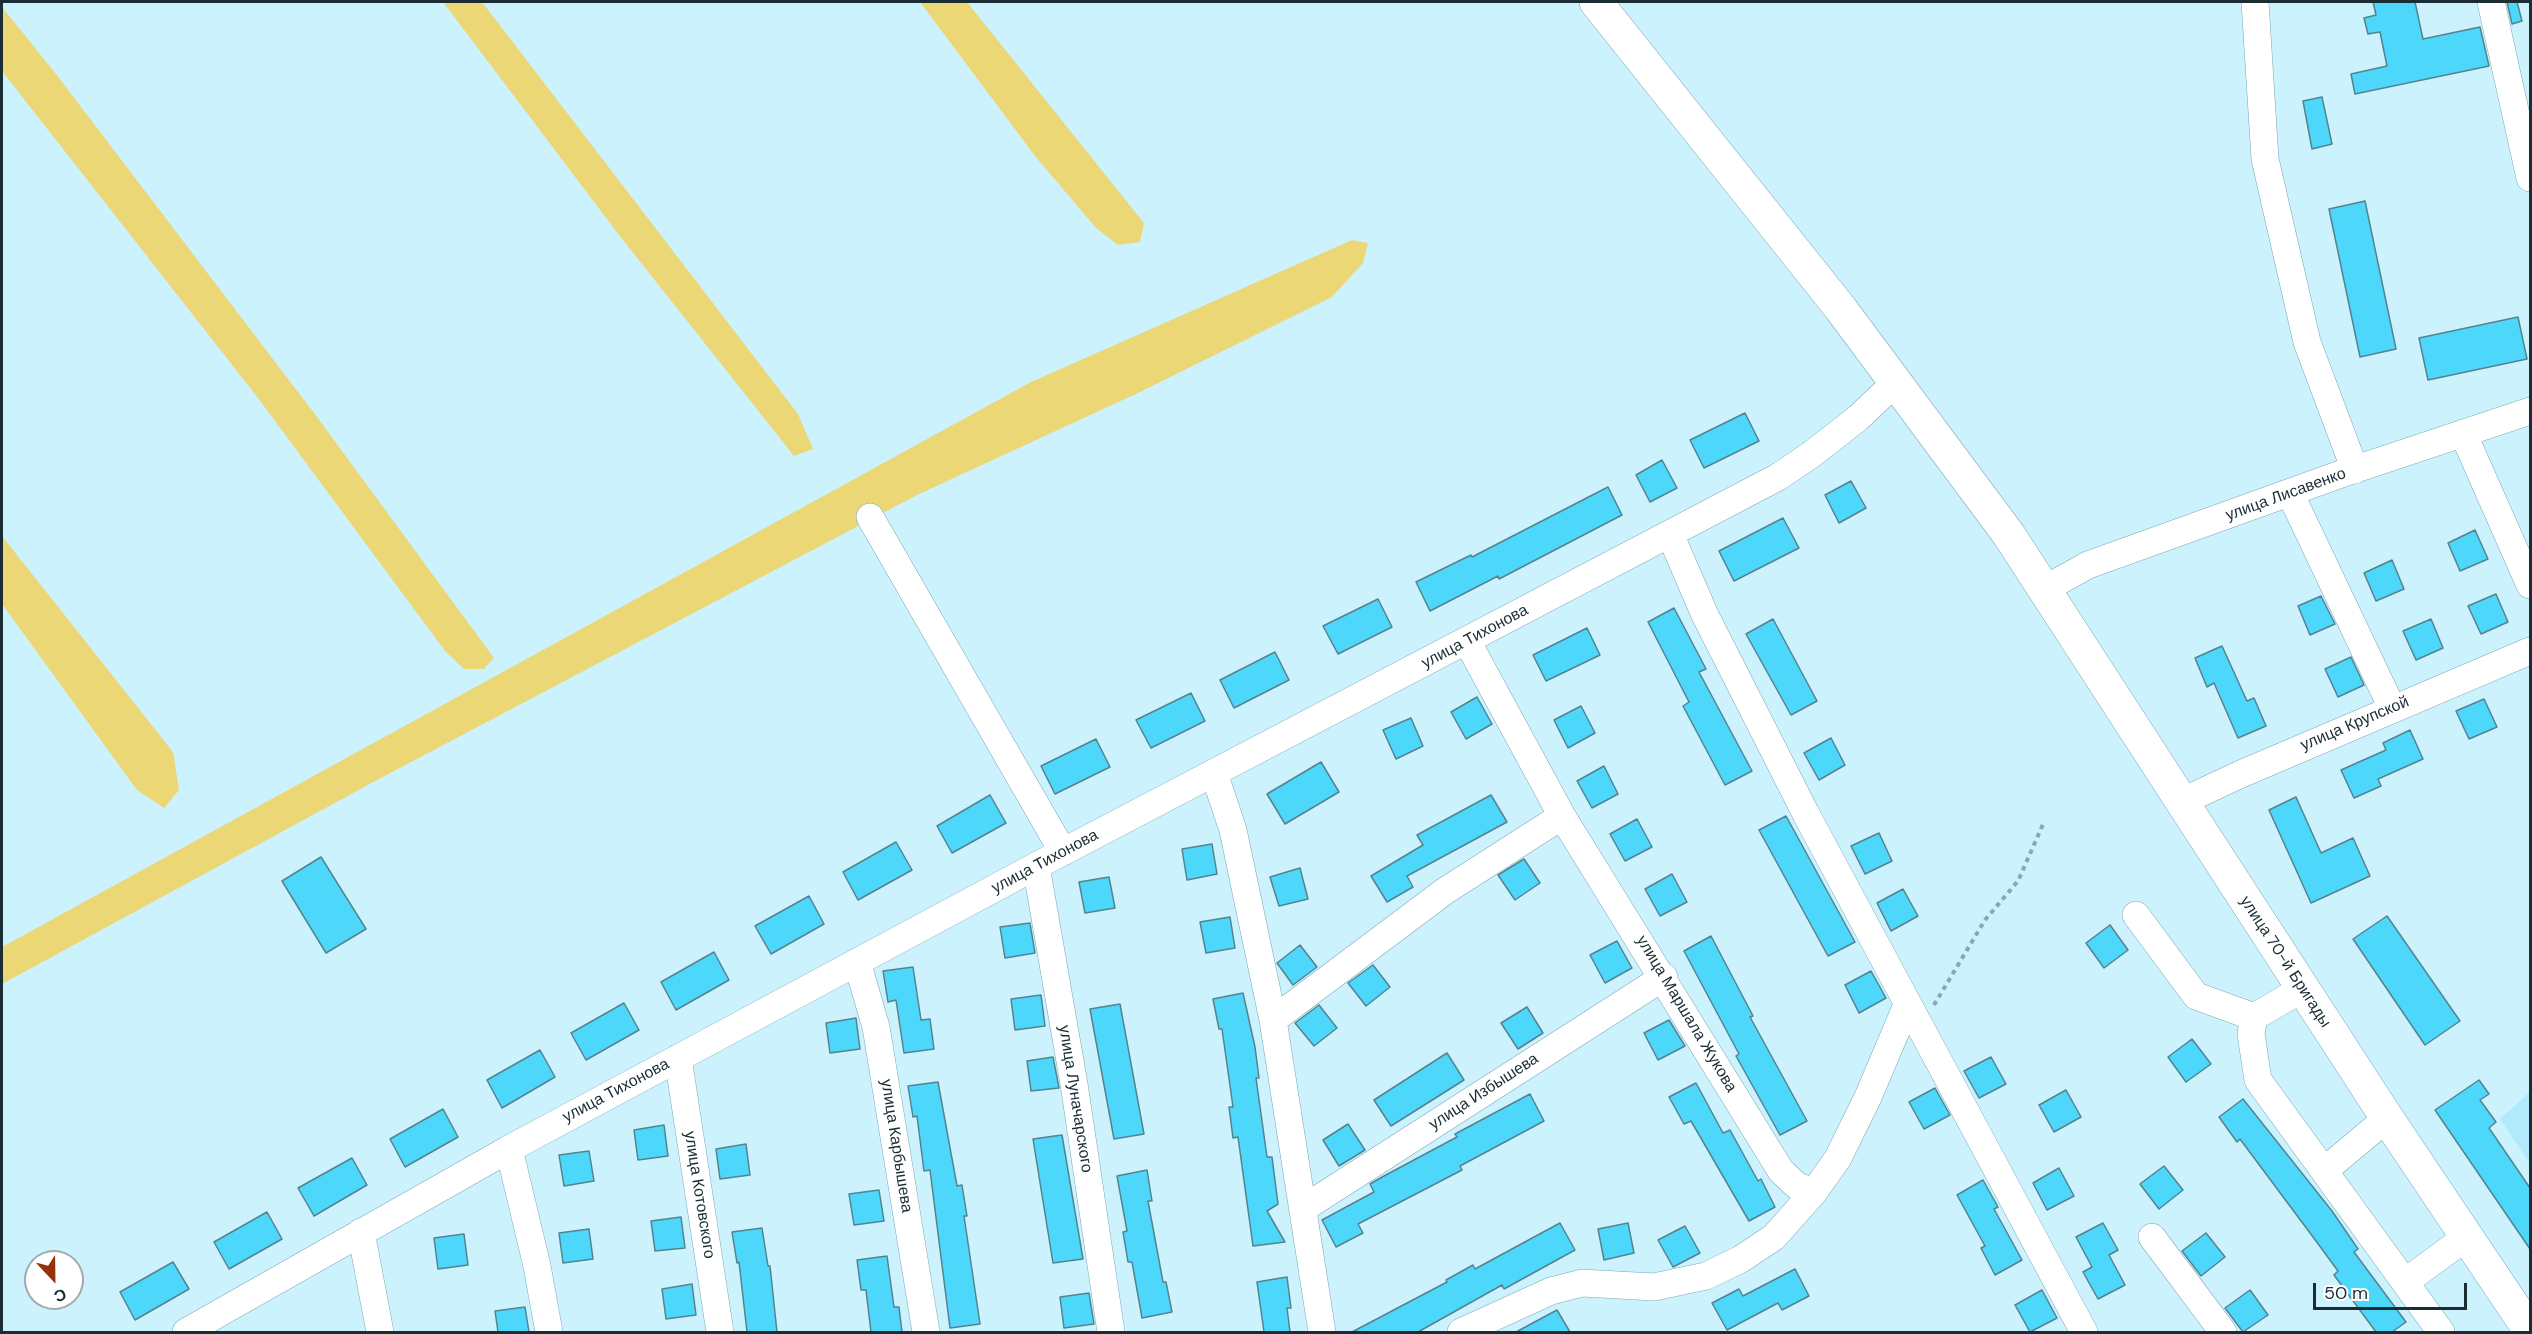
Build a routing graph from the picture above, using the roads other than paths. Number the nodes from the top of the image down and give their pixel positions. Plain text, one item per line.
1 (1596, 2) edge
2 (2254, 2) edge
3 (2491, 2) edge
4 (2530, 178) edge
5 (1896, 382) junction
6 (2530, 411) edge
7 (2463, 433) junction
8 (2355, 470) junction
9 (2290, 493) junction
10 (870, 517) dead end
11 (1670, 534) junction
12 (2530, 585) edge
13 (2045, 589) junction
14 (1467, 641) junction
15 (2530, 651) edge
16 (2392, 708) junction
17 (1214, 773) junction
18 (2181, 802) junction
19 (1562, 816) junction
20 (1063, 852) junction
21 (1036, 866) junction
22 (2136, 915) dead end
23 (857, 962) junction
24 (1664, 977) junction
25 (2302, 988) junction
26 (1907, 1005) junction
27 (2254, 1017) junction
28 (1273, 1020) junction
29 (678, 1058) junction
30 (2387, 1118) junction
31 (509, 1149) junction
32 (2324, 1171) junction
33 (1814, 1192) junction
34 (1304, 1208) junction
35 (361, 1232) junction
36 (2152, 1237) dead end
37 (2465, 1238) junction
38 (2405, 1282) junction
39 (192, 1331) edge
40 (380, 1332) edge
41 (549, 1332) edge
42 (720, 1332) edge
43 (926, 1332) edge
44 (1111, 1332) edge
45 (1322, 1332) edge
46 (1461, 1332) edge
47 (2084, 1332) edge
48 (2223, 1332) edge
49 (2441, 1332) edge
50 (2530, 1332) edge

1 - 5 main road, улица 70-й Бригады
2 - 8 street
3 - 4 street
5 - 11 street, улица Тихонова
5 - 13 main road, улица 70-й Бригады
6 - 7 street, улица Лисавенко
7 - 8 street, улица Лисавенко
7 - 12 street
8 - 9 street, улица Лисавенко
9 - 13 street, улица Лисавенко
9 - 16 street
10 - 20 street
11 - 14 street, улица Тихонова
11 - 26 street
13 - 18 main road, улица 70-й Бригады
14 - 17 street, улица Тихонова
14 - 19 street, улица Маршала Жукова
15 - 16 street, улица Крупской
16 - 18 street, улица Крупской
17 - 20 street, улица Тихонова
17 - 28 street
18 - 25 main road, улица 70-й Бригады
19 - 24 street, улица Маршала Жукова
19 - 28 street
20 - 21 street, улица Тихонова
21 - 23 street, улица Тихонова
21 - 44 street, улица Луначарского
22 - 27 street
23 - 29 street, улица Тихонова
23 - 43 street, улица Карбышева
24 - 33 street, улица Маршала Жукова
24 - 34 street, улица Избышева
25 - 27 street
25 - 30 main road, улица 70-й Бригады
26 - 33 street
26 - 47 street
27 - 32 street
28 - 34 street
29 - 31 street, улица Тихонова
29 - 42 street, улица Котовского
30 - 32 street
30 - 37 main road, улица 70-й Бригады
31 - 35 street, улица Тихонова
31 - 41 street
32 - 38 street
33 - 46 street
34 - 45 street
35 - 39 street, улица Тихонова
35 - 40 street
36 - 48 street
37 - 38 street
37 - 50 main road, улица 70-й Бригады
38 - 49 street

